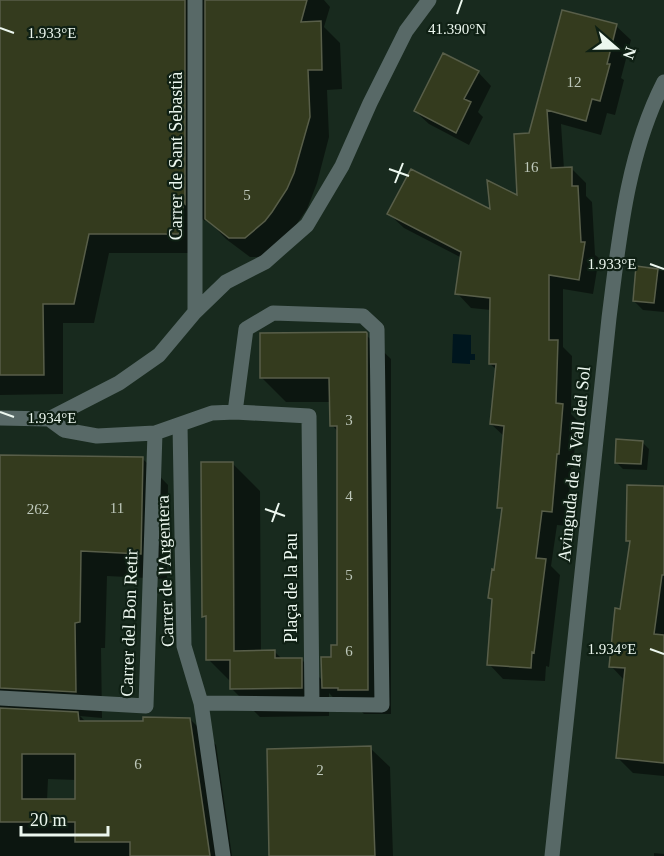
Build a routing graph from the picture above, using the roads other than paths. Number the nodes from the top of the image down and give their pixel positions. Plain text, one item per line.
1 (195, 0) edge
2 (429, 0) edge
3 (664, 82) edge
4 (195, 312) junction
5 (235, 412) junction
6 (0, 418) edge
7 (49, 419) junction
8 (180, 425) junction
9 (154, 433) junction
10 (0, 698) edge
11 (201, 703) junction
12 (312, 704) junction
13 (223, 856) edge
14 (552, 856) edge

1 - 4 street, Carrer de Sant Sebastià
2 - 4 street
3 - 14 street, Avinguda de la Vall del Sol
4 - 7 street
5 - 8 street, Plaça de la Pau
5 - 12 street, Plaça de la Pau
5 - 12 street
6 - 7 street
7 - 9 street, Plaça de la Pau
8 - 9 street, Plaça de la Pau
8 - 11 street, Carrer de l'Argentera
9 - 10 street, Carrer del Bon Retir
11 - 12 street
11 - 13 street, Carrer de l'Argentera

